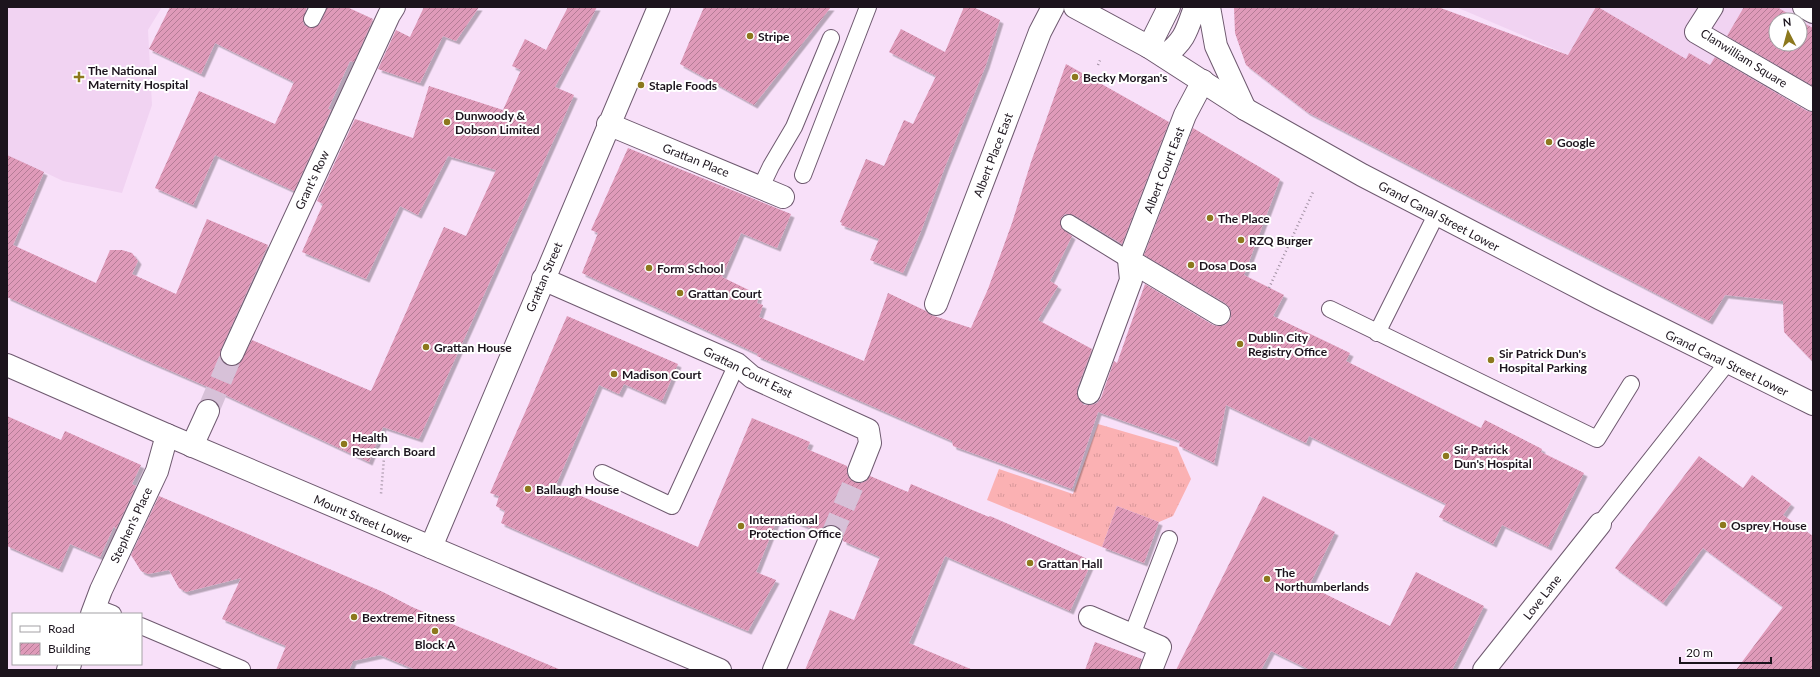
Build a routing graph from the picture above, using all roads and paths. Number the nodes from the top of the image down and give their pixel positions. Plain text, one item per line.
1 (659, 7) edge
2 (868, 7) edge
3 (1053, 7) edge
4 (1075, 7) edge
5 (1169, 7) edge
6 (1195, 7) edge
7 (1209, 7) edge
8 (1712, 7) edge
9 (1804, 7) edge
10 (385, 10) edge
11 (1813, 12) edge
12 (831, 38) dead end
13 (1156, 52) junction
14 (1101, 58) dead end
15 (1098, 65) dead end
16 (1203, 81) junction
17 (1813, 100) edge
18 (1245, 109) junction
19 (608, 124) junction
20 (803, 176) dead end
21 (761, 187) junction
22 (1313, 192) dead end
23 (783, 197) dead end
24 (1436, 215) junction
25 (1069, 223) dead end
26 (1129, 260) junction
27 (544, 279) junction
28 (1270, 288) dead end
29 (936, 304) dead end
30 (1330, 310) dead end
31 (1219, 314) dead end
32 (1378, 333) junction
33 (232, 354) tunnel mouth
34 (1727, 363) junction
35 (737, 364) junction
36 (7, 365) edge
37 (1631, 384) dead end
38 (1089, 393) dead end
39 (1813, 404) edge
40 (208, 411) tunnel mouth
41 (167, 435) junction
42 (377, 442) dead end
43 (192, 446) junction
44 (859, 471) tunnel mouth
45 (602, 473) dead end
46 (381, 494) dead end
47 (1600, 524) joint
48 (831, 536) tunnel mouth
49 (1169, 539) dead end
50 (431, 547) junction
51 (100, 612) edge
52 (1090, 616) dead end
53 (142, 626) edge
54 (1132, 635) junction
55 (242, 669) dead end
56 (720, 670) edge
57 (774, 670) edge
58 (1151, 670) edge
59 (1484, 670) edge

1 - 19 street, Grattan Street
2 - 20 lane
3 - 29 street, Albert Place East
4 - 13 street, Grand Canal Street Lower
5 - 13 street
6 - 13 street
7 - 18 street
8 - 17 street, Clanwilliam Square
9 - 11 street
10 - 33 street, Grant's Row
12 - 21 lane
13 - 16 street, Grand Canal Street Lower
14 - 15 path
16 - 18 street, Grand Canal Street Lower
16 - 26 street, Albert Court East
18 - 24 street, Grand Canal Street Lower
19 - 21 street, Grattan Place
19 - 27 street, Grattan Street
21 - 23 street, Grattan Place
22 - 28 path
24 - 32 lane
24 - 34 street, Grand Canal Street Lower
25 - 26 lane
26 - 31 street
26 - 38 street, Albert Court East
27 - 35 street, Grattan Court East
27 - 50 street, Grattan Street
30 - 32 lane
32 - 37 lane
34 - 39 street, Grand Canal Street Lower
34 - 47 lane
35 - 44 street, Grattan Court East
35 - 45 lane
36 - 41 street, Mount Street Lower
40 - 43 street
41 - 43 street, Mount Street Lower
41 - 51 street, Stephen's Place
42 - 46 path
43 - 50 street, Mount Street Lower
47 - 59 street, Love Lane
48 - 57 street
49 - 54 lane
50 - 56 street, Mount Street Lower
52 - 54 street
53 - 55 lane
54 - 58 street

